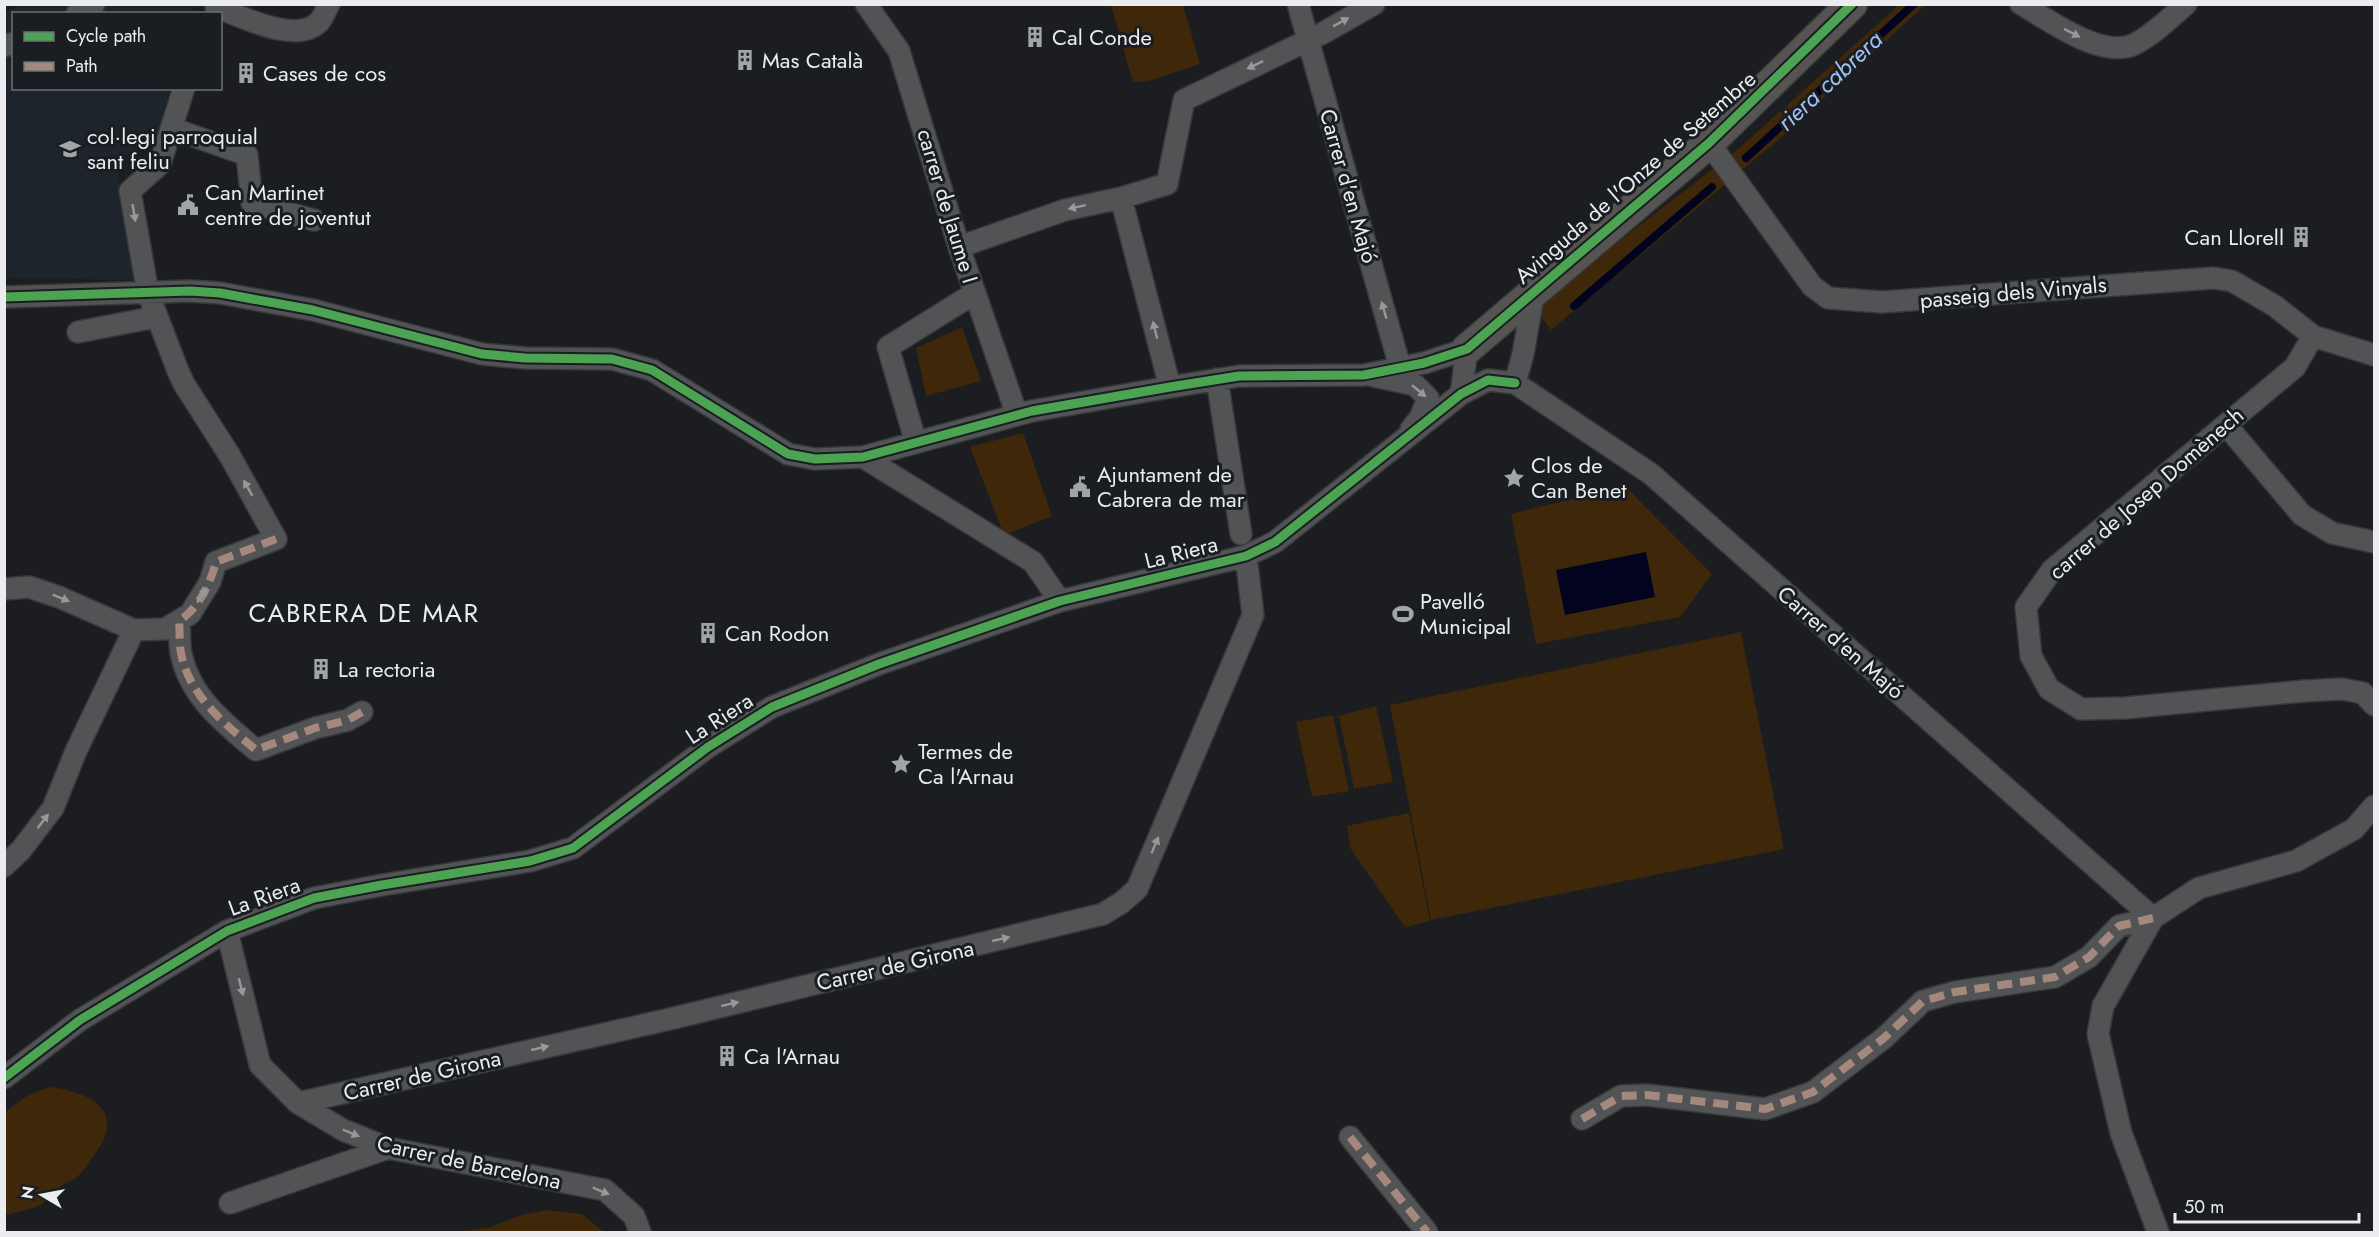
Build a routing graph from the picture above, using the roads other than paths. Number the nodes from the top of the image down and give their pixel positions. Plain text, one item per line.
1 (94, 4) edge
2 (329, 4) edge
3 (866, 4) edge
4 (1298, 4) edge
5 (1374, 4) edge
6 (1852, 4) edge
7 (2021, 4) edge
8 (2186, 4) edge
9 (215, 8) edge
10 (80, 12) edge
11 (1308, 40) junction
12 (183, 90) edge
13 (171, 128) junction
14 (1715, 150) junction
15 (1121, 198) junction
16 (314, 220) dead end
17 (960, 247) junction
18 (1534, 291) junction
19 (975, 292) junction
20 (148, 293) junction
21 (4, 297) edge
22 (156, 317) junction
23 (1497, 324) junction
24 (78, 333) dead end
25 (2313, 336) junction
26 (1467, 349) junction
27 (1523, 354) junction
28 (2374, 355) edge
29 (1400, 367) junction
30 (1365, 375) junction
31 (1217, 379) junction
32 (1515, 383) junction
33 (1170, 387) junction
34 (1461, 394) junction
35 (1017, 415) junction
36 (2226, 425) junction
37 (916, 443) junction
38 (1395, 448) junction
39 (863, 457) junction
40 (1241, 534) dead end
41 (2374, 542) edge
42 (1246, 556) junction
43 (4, 589) edge
44 (1060, 601) junction
45 (179, 621) junction
46 (134, 630) junction
47 (2374, 705) edge
48 (362, 712) dead end
49 (2374, 806) edge
50 (4, 866) edge
51 (2154, 918) junction
52 (227, 930) junction
53 (10, 1065) edge
54 (298, 1103) junction
55 (1582, 1119) dead end
56 (1350, 1137) dead end
57 (388, 1148) junction
58 (230, 1203) dead end
59 (640, 1233) edge
60 (1427, 1233) edge
61 (2158, 1233) edge

1 - 10 street
2 - 9 street
3 - 17 street, carrer de Jaume I
4 - 11 street, Carrer d'en Majó
11 -> 5 street
6 - 14 street, Avinguda de l'Onze de Setembre
7 -> 8 street
11 -> 15 street
29 -> 11 street, Carrer d'en Majó
12 - 13 street
13 - 16 street
13 -> 20 street
14 - 18 street, Avinguda de l'Onze de Setembre
14 - 25 street, passeig dels Vinyals
15 -> 17 street
33 -> 15 street
17 - 19 street, carrer de Jaume I
18 - 23 street, Avinguda de l'Onze de Setembre
18 - 27 street, Avinguda de l'Onze de Setembre
19 - 35 street, carrer de Jaume I
19 - 37 street
20 - 21 street
20 - 22 street
20 - 39 street
22 - 24 street
45 -> 22 street
23 - 26 street, Avinguda de l'Onze de Setembre
23 - 27 street
25 - 28 street, passeig dels Vinyals
25 - 36 street, carrer de Josep Domènech
26 - 29 street
26 - 34 street
27 - 32 street, Avinguda de l'Onze de Setembre
29 - 30 street
30 - 31 street
30 -> 38 street
31 - 33 street
31 - 40 street
32 - 34 street, La Riera
32 - 51 street, Carrer d'en Majó
33 - 35 street
34 - 38 street, La Riera
35 - 37 street
36 - 41 street
36 - 47 street, carrer de Josep Domènech
37 - 39 street
38 - 42 street, La Riera
39 - 44 street
42 - 44 street, La Riera
54 -> 42 street, Carrer de Girona
43 -> 46 street
44 - 52 street, La Riera
45 - 46 street
45 - 48 street
50 -> 46 street
49 - 51 street
51 - 55 street
51 - 61 street
52 - 53 street, La Riera
52 -> 54 street, Carrer de Barcelona
54 -> 57 street, Carrer de Barcelona
56 - 60 street
57 - 58 street
57 -> 59 street, Carrer de Barcelona

